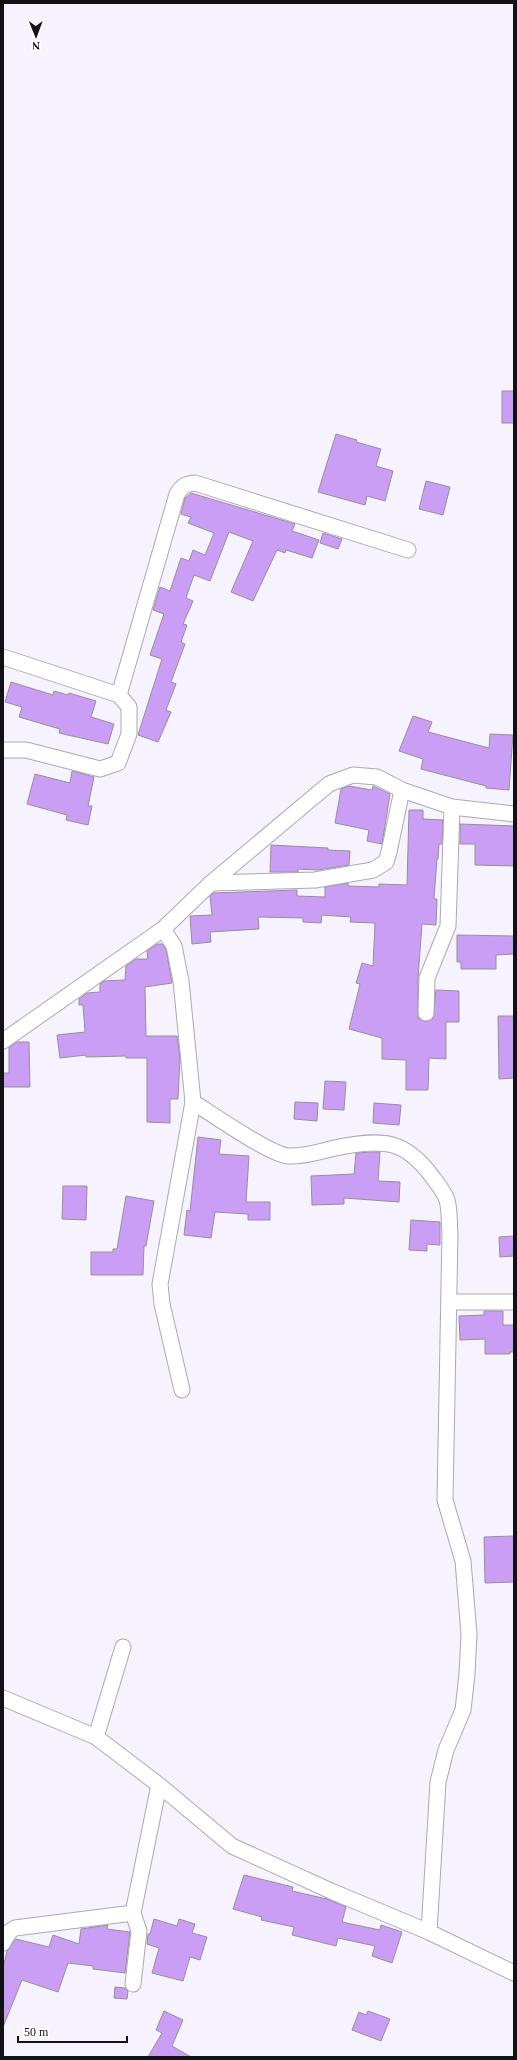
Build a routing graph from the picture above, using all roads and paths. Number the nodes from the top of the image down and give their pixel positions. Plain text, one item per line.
1 (408, 550) dead end
2 (3, 657) edge
3 (119, 695) junction
4 (3, 750) edge
5 (402, 790) junction
6 (452, 807) junction
7 (514, 814) edge
8 (211, 883) junction
9 (164, 929) junction
10 (426, 1013) dead end
11 (3, 1041) edge
12 (193, 1102) junction
13 (449, 1302) junction
14 (514, 1302) edge
15 (182, 1390) dead end
16 (123, 1647) dead end
17 (3, 1698) edge
18 (96, 1737) junction
19 (159, 1785) junction
20 (133, 1913) junction
21 (429, 1932) junction
22 (3, 1943) edge
23 (514, 1973) edge
24 (133, 1984) dead end

1 - 3 street
2 - 3 street
3 - 4 street
5 - 6 street
5 - 8 street
5 - 8 street
6 - 7 street
6 - 10 street
8 - 9 street
9 - 11 street
9 - 12 street
12 - 13 street
12 - 15 street
13 - 14 street
13 - 21 street
16 - 18 street
17 - 18 street
18 - 19 street
19 - 20 street
19 - 21 street
20 - 22 street
20 - 24 street
21 - 23 street

